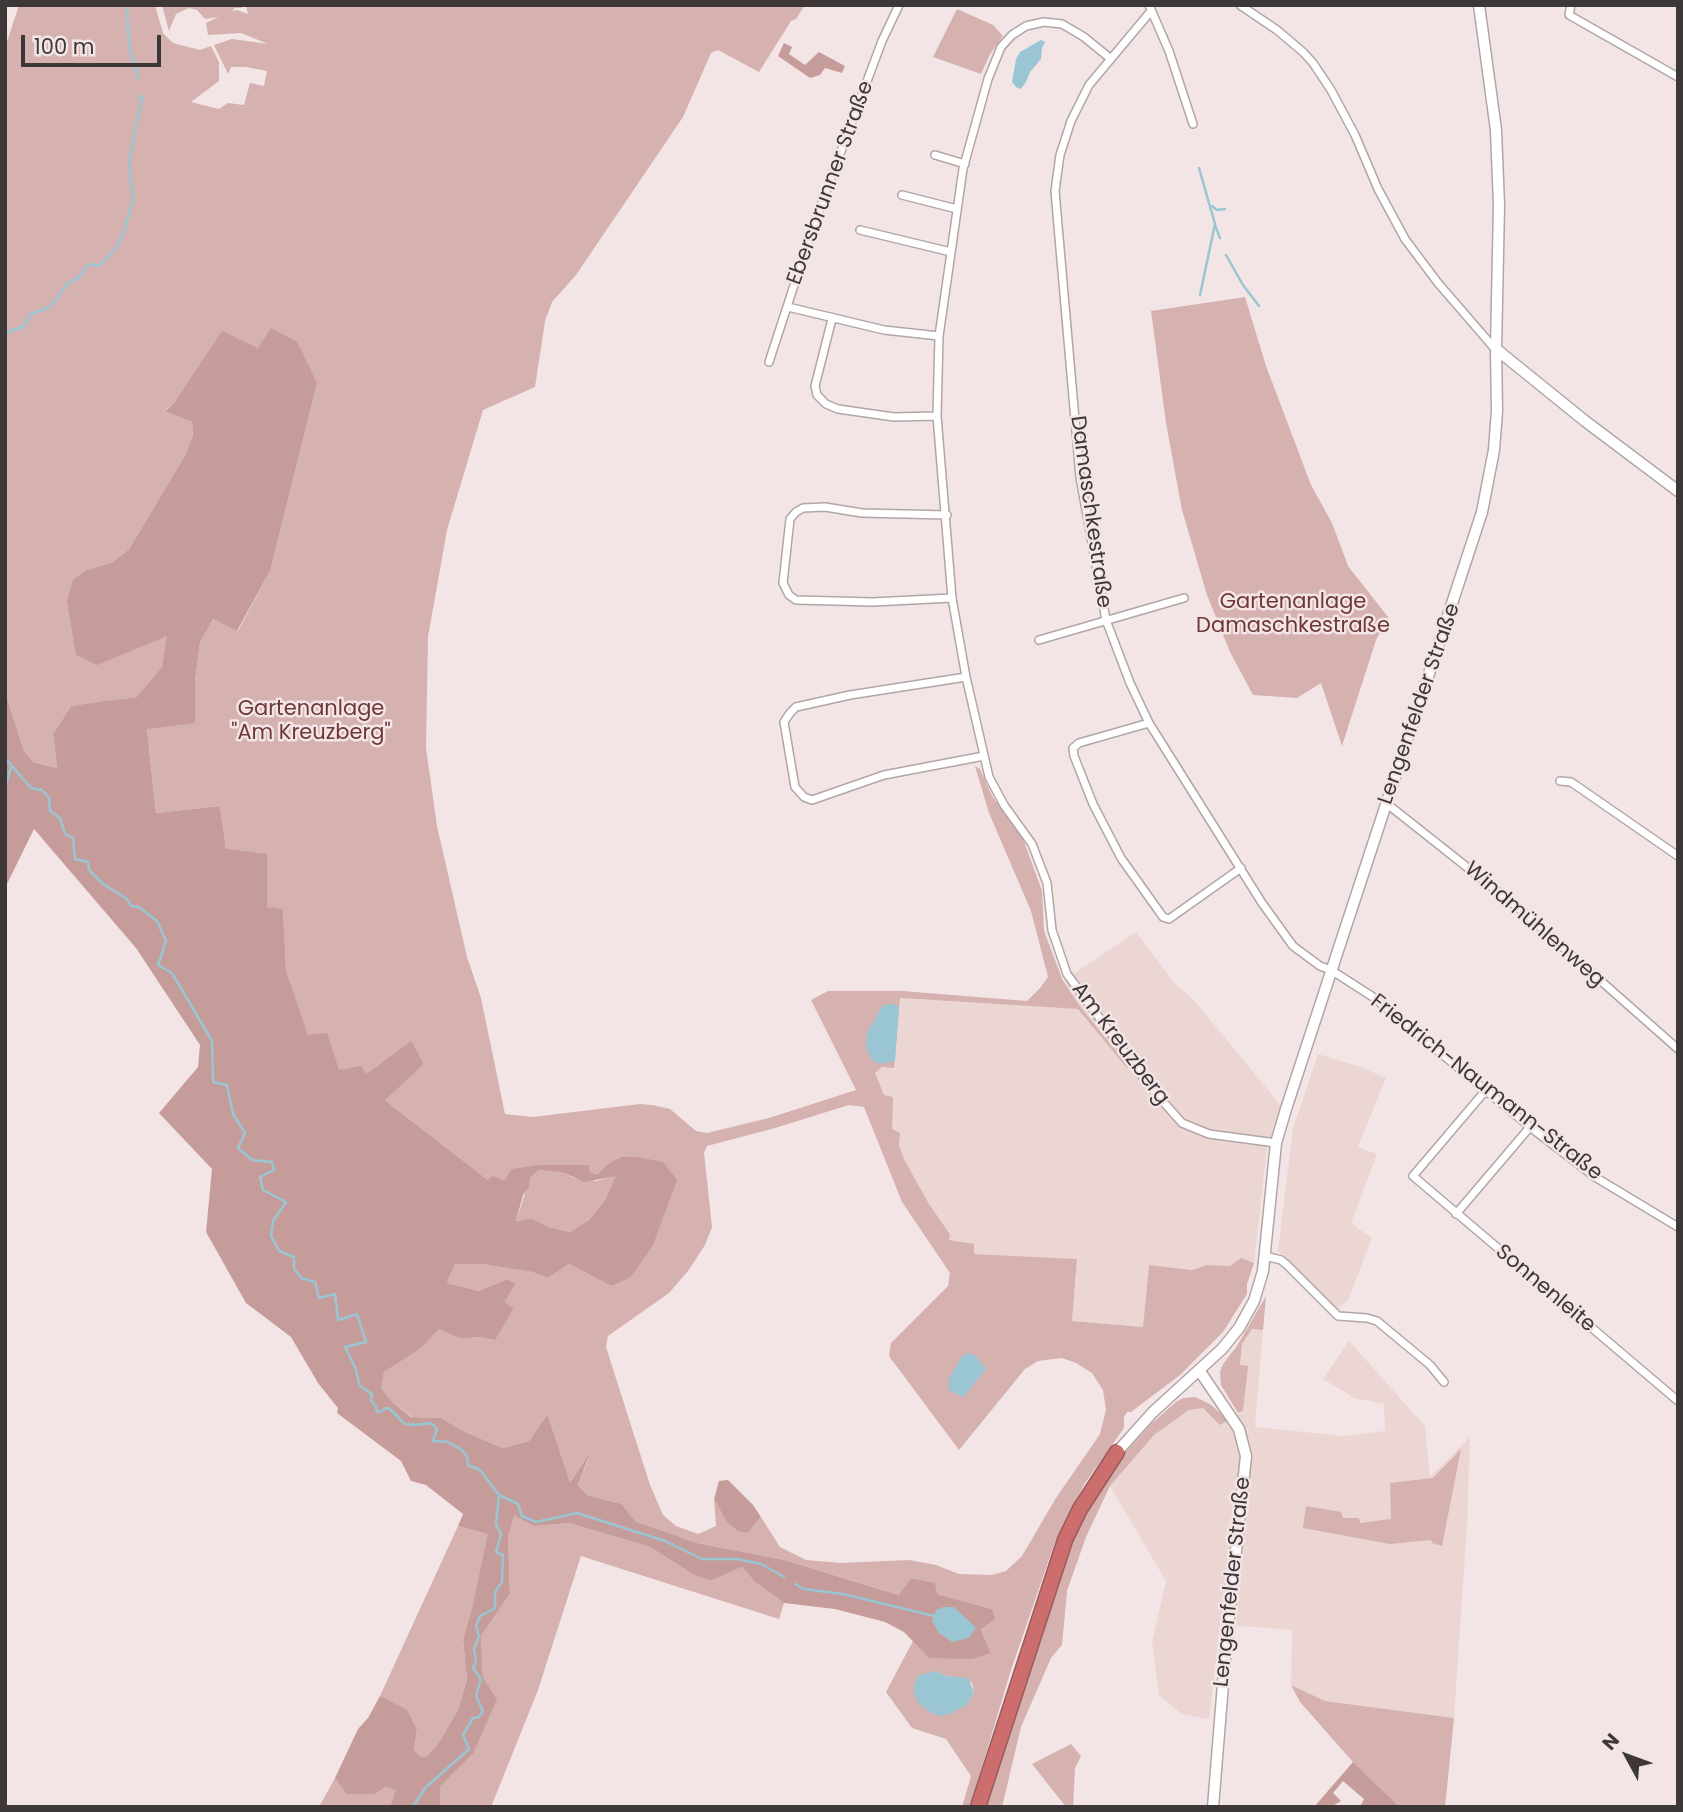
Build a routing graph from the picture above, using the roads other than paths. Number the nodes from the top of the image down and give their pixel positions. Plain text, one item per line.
1 (899, 5) edge
2 (1240, 5) edge
3 (1479, 5) edge
4 (1571, 5) edge
5 (1150, 8) edge
6 (1111, 59) junction
7 (1678, 77) edge
8 (1193, 124) dead end
9 (935, 155) dead end
10 (965, 164) junction
11 (902, 195) dead end
12 (957, 209) junction
13 (860, 230) dead end
14 (951, 252) junction
15 (788, 307) junction
16 (832, 319) junction
17 (939, 336) junction
18 (1496, 349) junction
19 (768, 362) dead end
20 (937, 416) junction
21 (1678, 491) edge
22 (947, 515) junction
23 (953, 598) junction
24 (1184, 598) dead end
25 (1106, 620) junction
26 (1038, 640) dead end
27 (966, 677) junction
28 (1149, 723) junction
29 (984, 756) junction
30 (1560, 781) dead end
31 (1386, 803) junction
32 (1678, 856) edge
33 (1241, 868) junction
34 (1331, 970) junction
35 (1678, 1049) edge
36 (1486, 1090) junction
37 (1530, 1127) junction
38 (1276, 1143) junction
39 (1456, 1213) junction
40 (1678, 1227) edge
41 (1265, 1256) junction
42 (1199, 1370) junction
43 (1444, 1382) dead end
44 (1678, 1401) edge
45 (1117, 1452) joint
46 (978, 1807) edge
47 (1213, 1807) edge

1 - 15 street, Ebersbrunner Straße
2 - 18 street
3 - 18 main road, Lengenfelder Straße
4 - 7 street
5 - 6 street, Damaschkestraße
5 - 8 street
6 - 10 street, Am Kreuzberg
6 - 25 street, Damaschkestraße
9 - 10 street
10 - 12 street, Am Kreuzberg
11 - 12 street
12 - 14 street, Am Kreuzberg
13 - 14 street
14 - 17 street, Am Kreuzberg
15 - 16 street
15 - 19 street, Ebersbrunner Straße
16 - 17 street
16 - 20 street
17 - 20 street, Am Kreuzberg
18 - 21 main road
18 - 31 main road, Lengenfelder Straße
20 - 22 street, Am Kreuzberg
22 - 23 street, Am Kreuzberg
22 - 23 street
23 - 27 street, Am Kreuzberg
24 - 25 street
25 - 26 street
25 - 28 street, Damaschkestraße
27 - 29 street, Am Kreuzberg
27 - 29 street
28 - 33 street, Damaschkestraße
28 - 33 street
29 - 38 street, Am Kreuzberg
30 - 32 street
31 - 34 main road, Lengenfelder Straße
31 - 35 street, Windmühlenweg
33 - 34 street, Damaschkestraße
34 - 36 street, Friedrich-Naumann-Straße
34 - 38 main road, Lengenfelder Straße
36 - 37 street, Friedrich-Naumann-Straße
36 - 39 street, Sonnenleite
37 - 39 street
37 - 40 street, Friedrich-Naumann-Straße
38 - 41 main road, Lengenfelder Straße
39 - 44 street, Sonnenleite
41 - 42 main road, Lengenfelder Straße
41 - 43 street
42 - 45 main road, Lengenfelder Straße
42 - 47 main road, Lengenfelder Straße
45 - 46 highway

